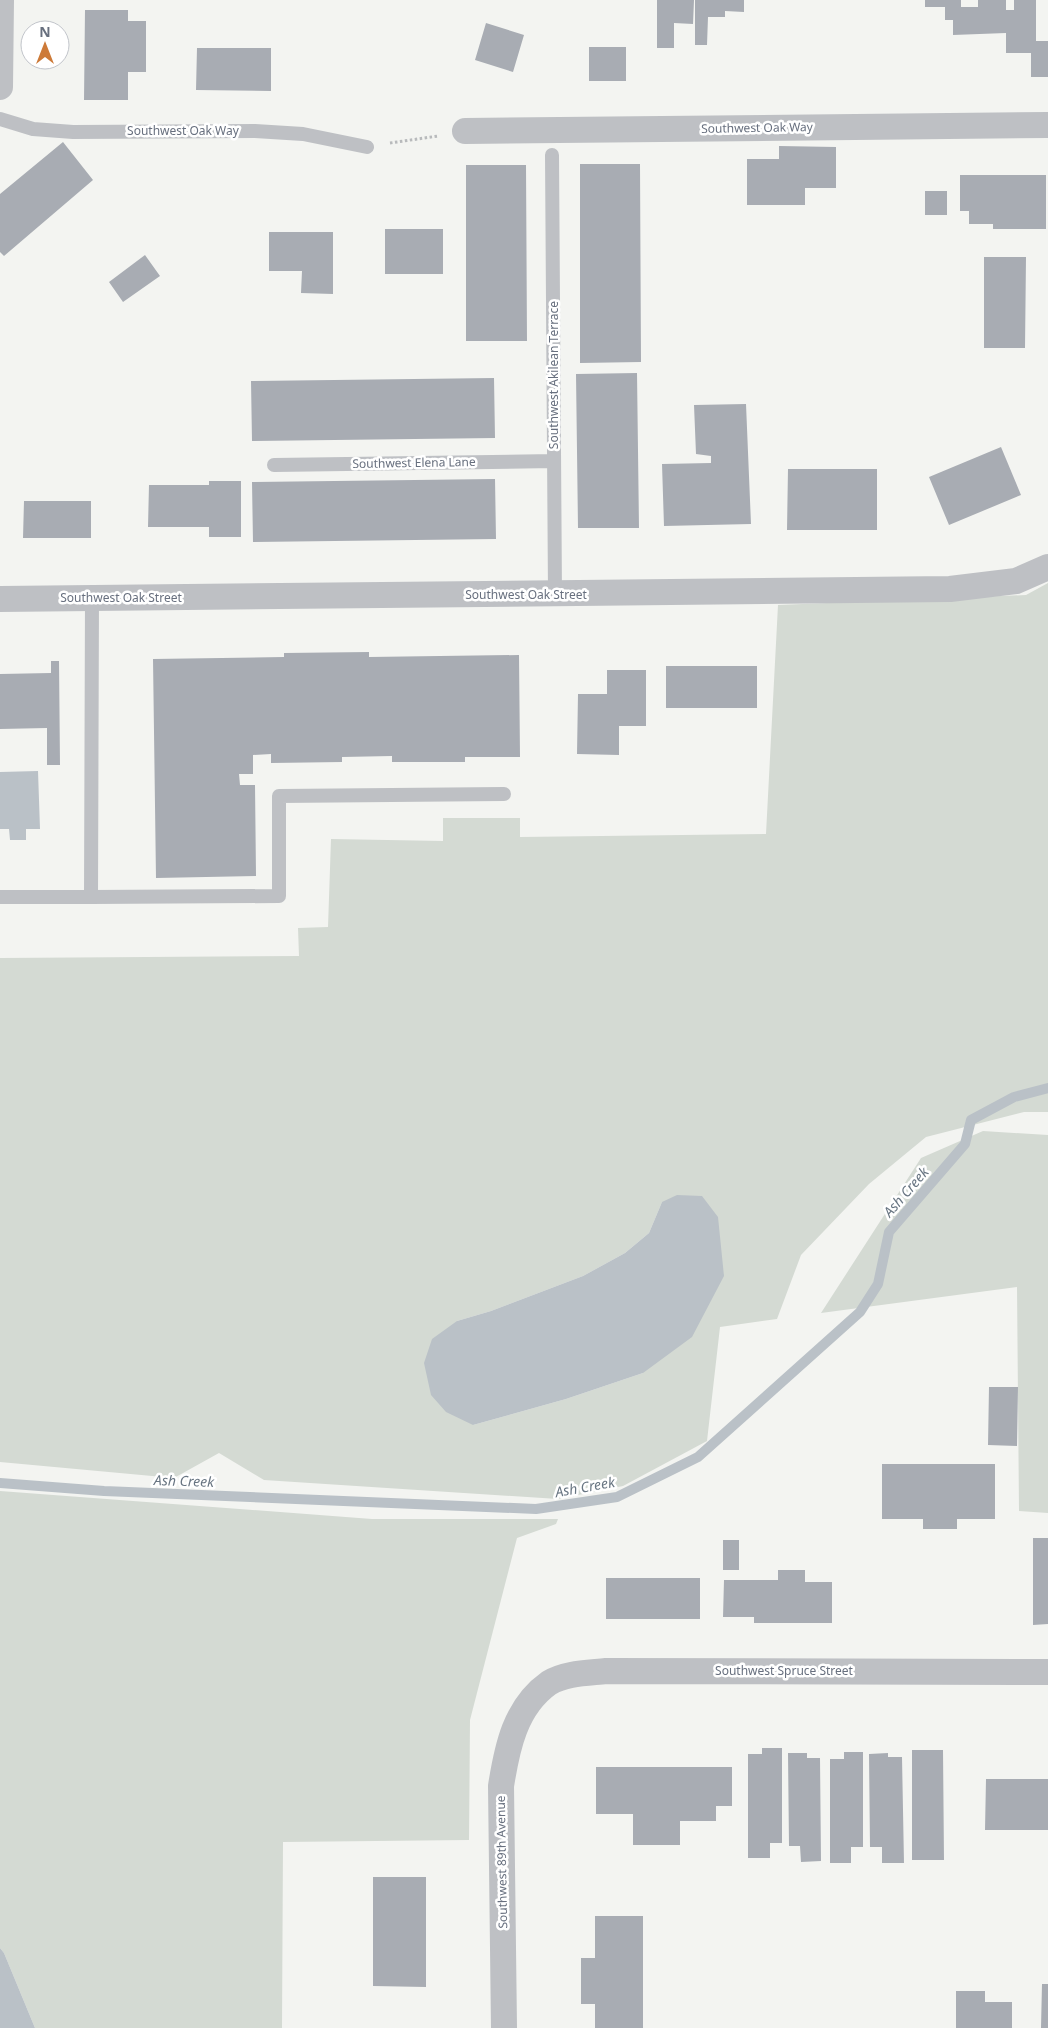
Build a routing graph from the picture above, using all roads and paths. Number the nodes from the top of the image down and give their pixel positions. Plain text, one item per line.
1 (2, 0) edge
2 (0, 87) edge
3 (0, 119) edge
4 (1048, 125) edge
5 (465, 131) joint
6 (367, 146) joint
7 (552, 155) dead end
8 (554, 461) junction
9 (274, 465) dead end
10 (1048, 568) edge
11 (555, 595) junction
12 (0, 598) edge
13 (92, 598) junction
14 (504, 794) dead end
15 (0, 897) edge
16 (91, 897) junction
17 (1048, 1672) edge
18 (529, 1701) joint
19 (504, 2028) edge

1 - 2 street
3 - 6 lane, Southwest Oak Way
4 - 5 street, Southwest Oak Way
5 - 6 path
7 - 8 lane, Southwest Akilean Terrace
8 - 9 lane, Southwest Elena Lane
8 - 11 lane, Southwest Akilean Terrace
10 - 11 street, Southwest Oak Street
11 - 13 street, Southwest Oak Street
12 - 13 street, Southwest Oak Street
13 - 16 lane
14 - 16 lane
15 - 16 lane
17 - 18 street, Southwest Spruce Street
18 - 19 street, Southwest 89th Avenue

